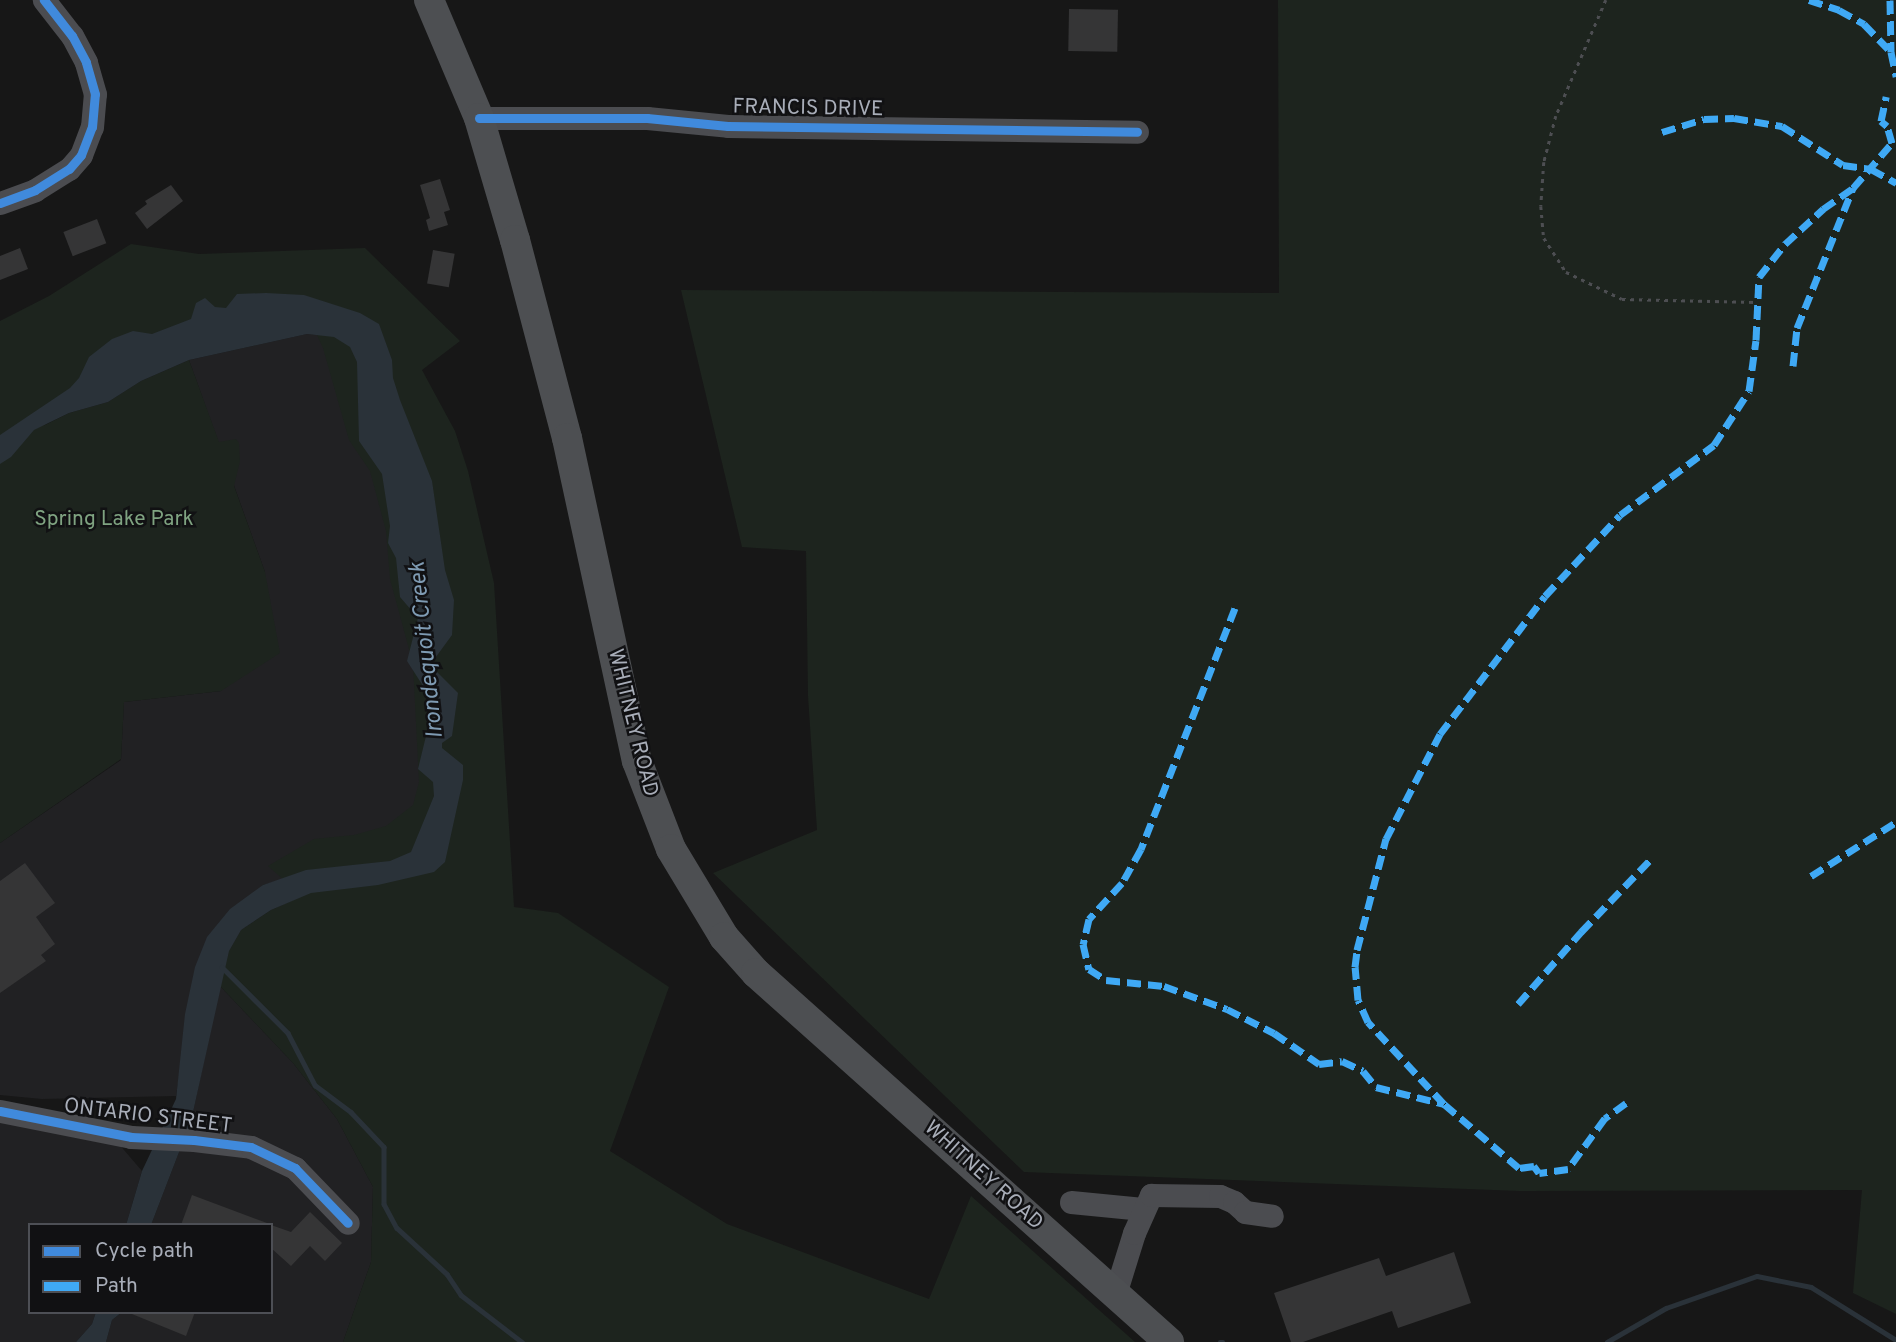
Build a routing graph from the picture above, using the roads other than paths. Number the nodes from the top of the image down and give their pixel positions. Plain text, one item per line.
1 (44, 0) edge
2 (429, 0) edge
3 (479, 118) junction
4 (1137, 132) dead end
5 (0, 203) edge
6 (0, 1111) edge
7 (1071, 1202) dead end
8 (1143, 1209) junction
9 (1272, 1216) dead end
10 (348, 1223) dead end
11 (1115, 1294) junction
12 (1169, 1342) edge

1 - 5 street
2 - 3 main road, WHITNEY ROAD
3 - 4 street, FRANCIS DRIVE
3 - 11 main road, WHITNEY ROAD
6 - 10 street, ONTARIO STREET
7 - 8 street
8 - 9 street
8 - 11 street
11 - 12 main road, WHITNEY ROAD

